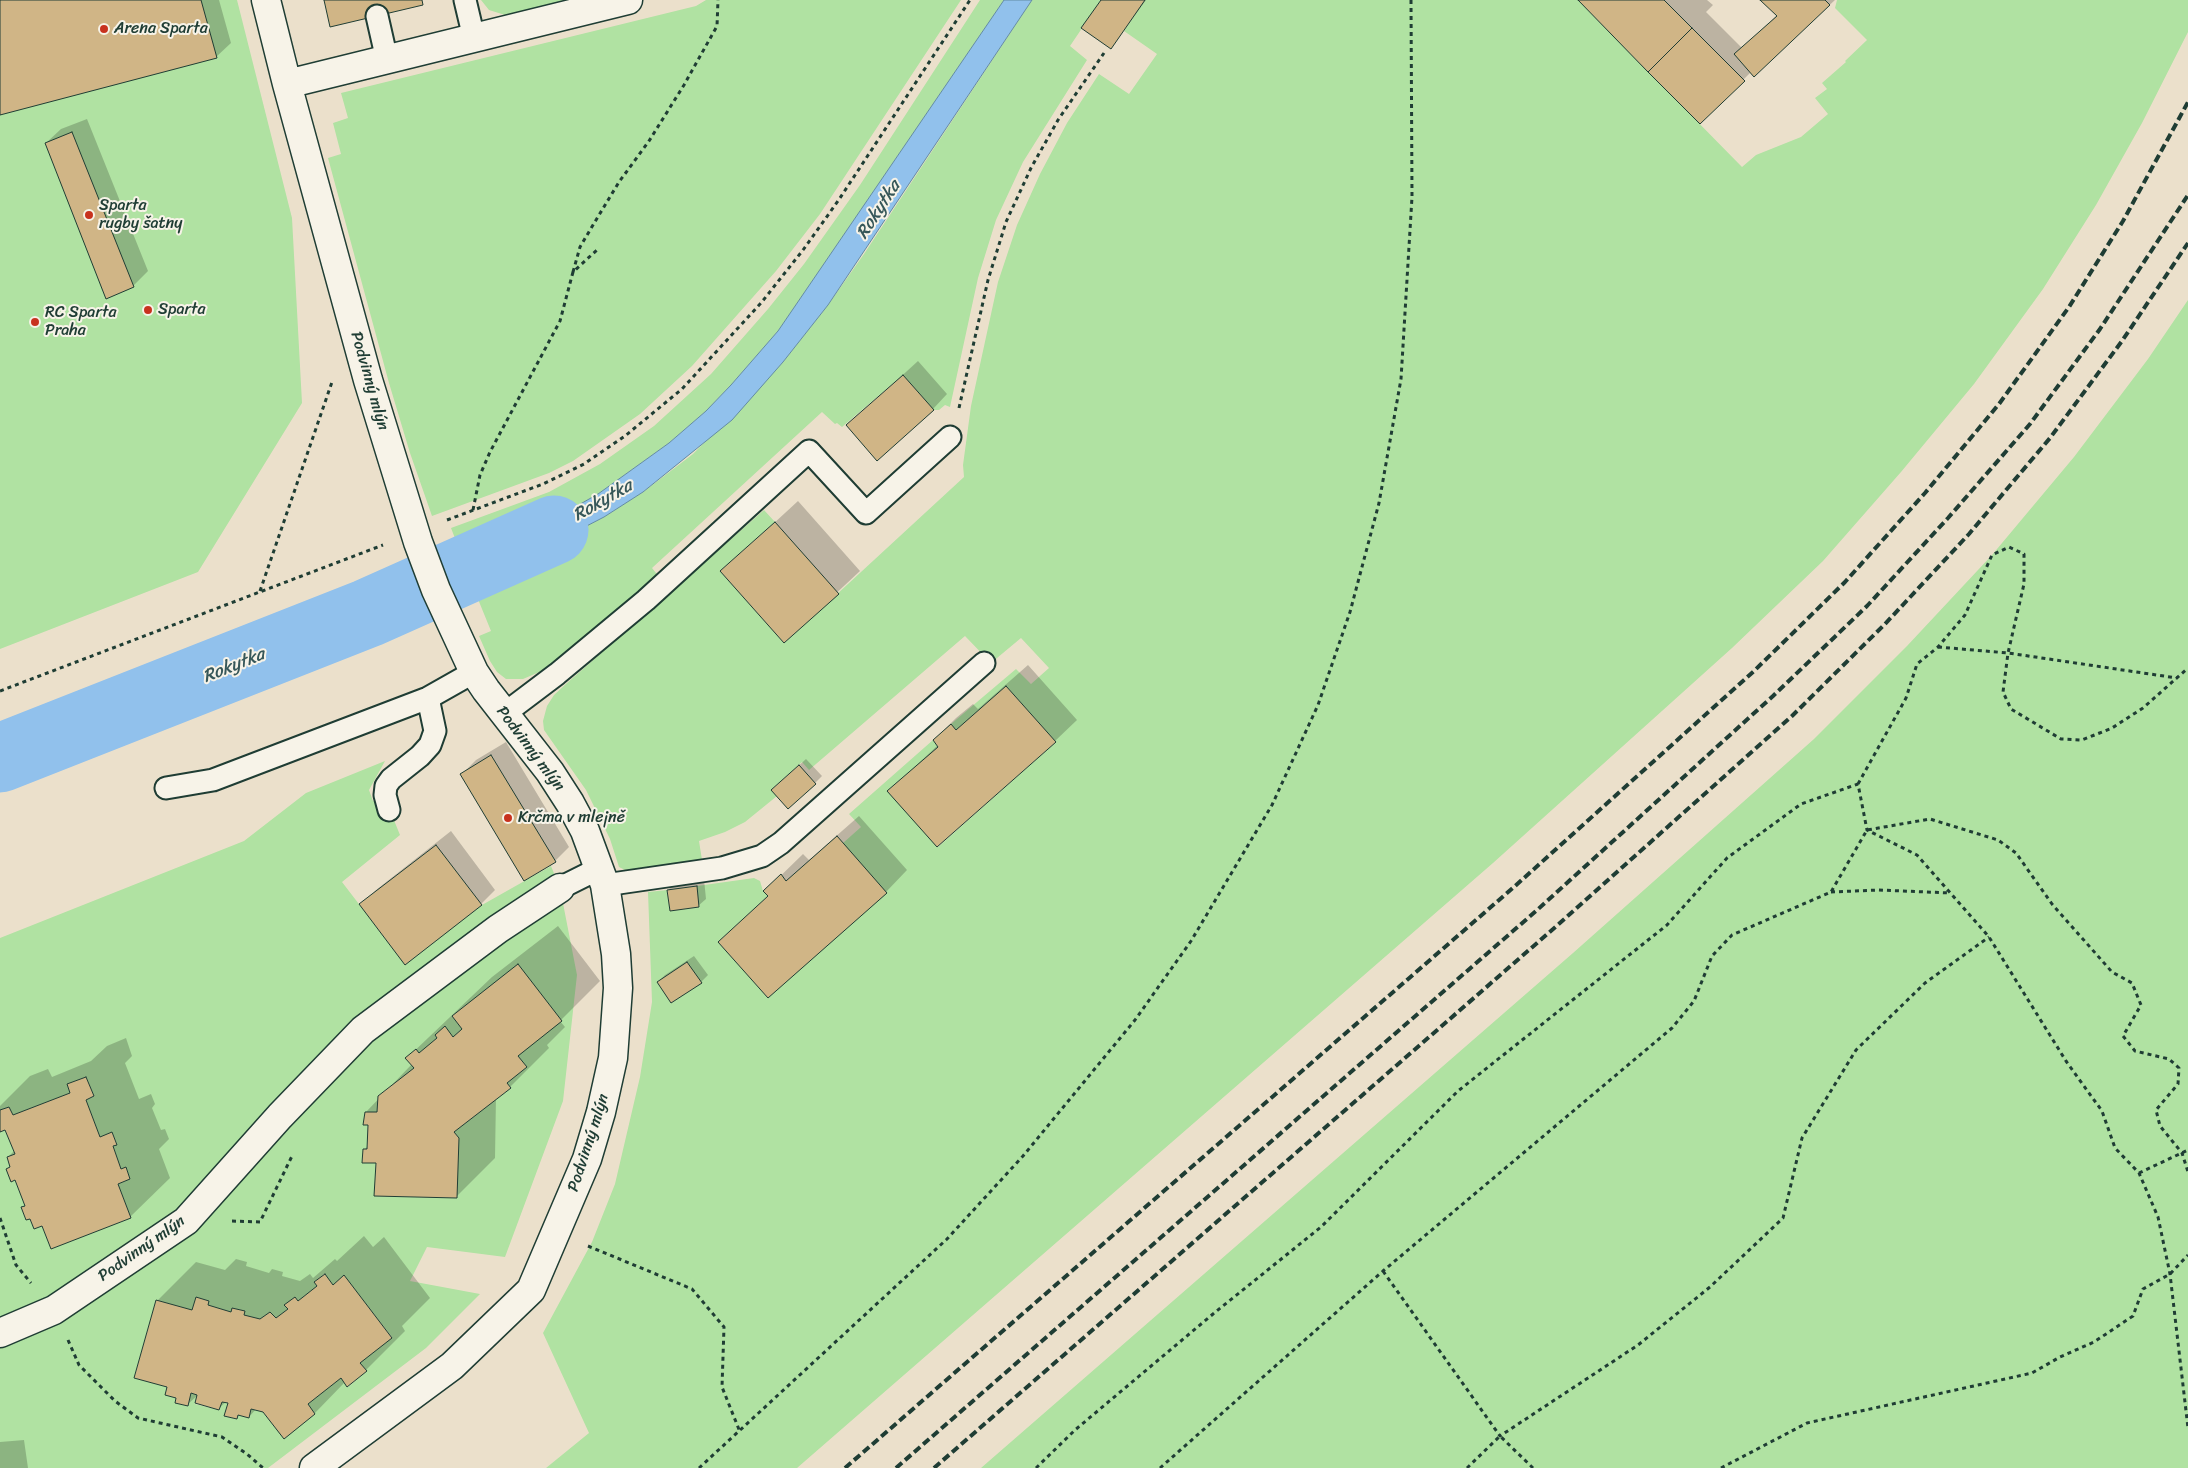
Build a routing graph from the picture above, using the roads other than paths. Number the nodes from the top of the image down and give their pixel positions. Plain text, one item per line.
1 (266, 0) edge
2 (465, 0) edge
3 (628, 0) edge
4 (377, 16) dead end
5 (474, 38) junction
6 (387, 60) junction
7 (287, 84) junction
8 (950, 437) road end
9 (984, 663) dead end
10 (474, 672) junction
11 (428, 698) junction
12 (504, 714) junction
13 (166, 788) dead end
14 (389, 810) dead end
15 (602, 876) junction
16 (560, 888) joint
17 (0, 1333) edge
18 (314, 1468) edge

1 - 7 street, Podvinný mlýn
2 - 5 lane
3 - 5 street
4 - 6 lane
5 - 6 street
6 - 7 street
7 - 10 street, Podvinný mlýn
8 - 12 lane
9 - 15 lane
10 - 11 lane
10 - 12 street, Podvinný mlýn
11 - 13 lane
11 - 14 lane
12 - 15 street, Podvinný mlýn
15 - 16 lane
15 - 18 street, Podvinný mlýn
16 - 17 street, Podvinný mlýn

